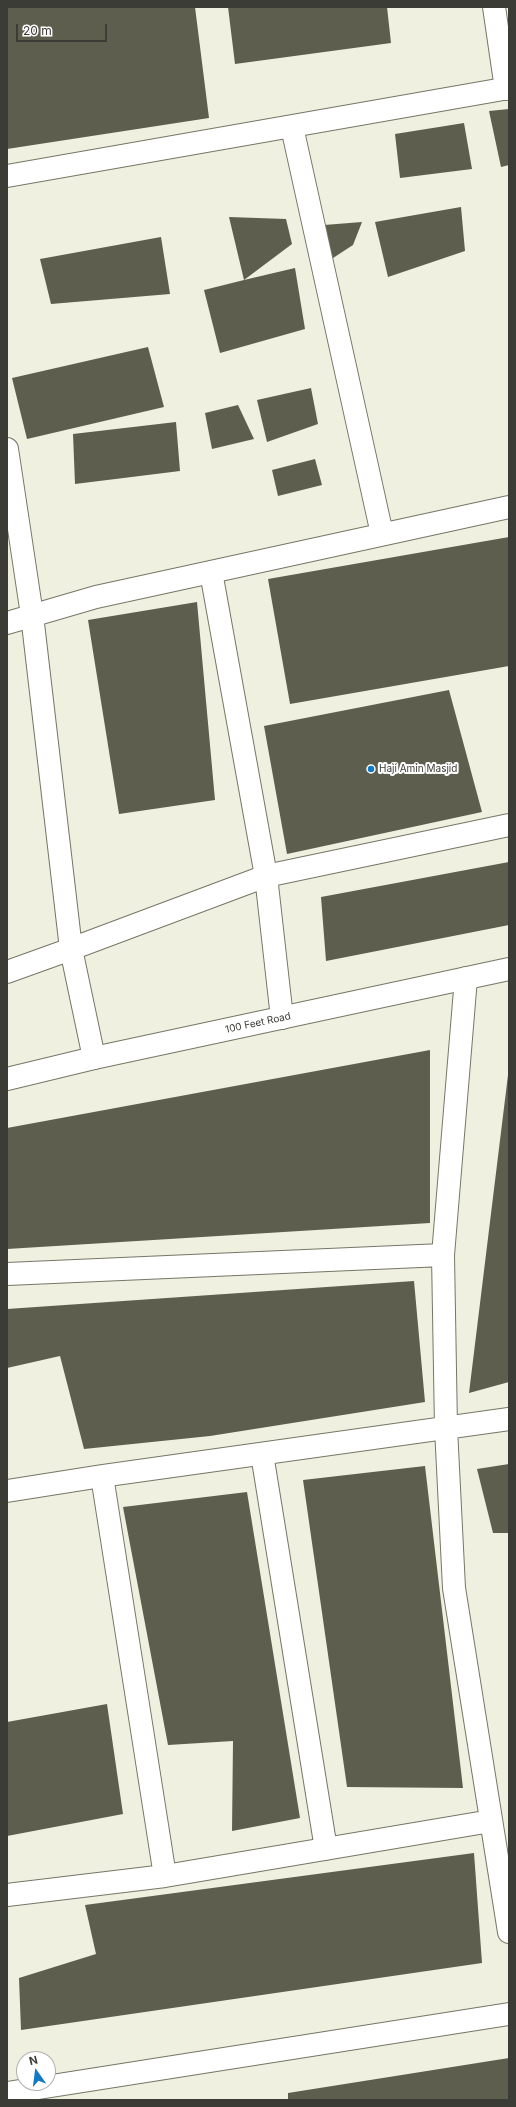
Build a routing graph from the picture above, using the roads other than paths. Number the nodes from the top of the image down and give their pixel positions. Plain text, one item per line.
1 (494, 7) edge
2 (508, 89) edge
3 (292, 127) junction
4 (7, 176) edge
5 (7, 449) edge
6 (509, 506) edge
7 (382, 534) junction
8 (211, 572) junction
9 (32, 615) junction
10 (7, 623) edge
11 (509, 825) edge
12 (266, 876) junction
13 (71, 949) junction
14 (509, 969) edge
15 (7, 972) edge
16 (466, 978) junction
17 (282, 1018) junction
18 (94, 1058) junction
19 (7, 1079) edge
20 (444, 1255) junction
21 (7, 1274) edge
22 (509, 1419) edge
23 (446, 1428) junction
24 (262, 1454) junction
25 (102, 1476) junction
26 (7, 1491) edge
27 (491, 1821) junction
28 (326, 1849) junction
29 (165, 1876) junction
30 (7, 1895) edge
31 (509, 1932) edge
32 (509, 2014) edge
33 (7, 2093) edge

1 - 2 street
2 - 3 street
3 - 4 street
3 - 7 street
5 - 9 street
6 - 7 street
7 - 8 street
8 - 9 street
8 - 12 street
9 - 10 street
9 - 13 street
11 - 12 street
12 - 13 street
12 - 17 street
13 - 15 street
13 - 18 street
14 - 16 street, 100 Feet Road
16 - 17 street, 100 Feet Road
16 - 20 street
17 - 18 street, 100 Feet Road
18 - 19 street, 100 Feet Road
20 - 21 street
20 - 23 street
22 - 23 street
23 - 24 street
23 - 27 street
24 - 25 street
24 - 28 street
25 - 26 street
25 - 29 street
27 - 28 street
27 - 31 street
28 - 29 street
29 - 30 street
32 - 33 street

